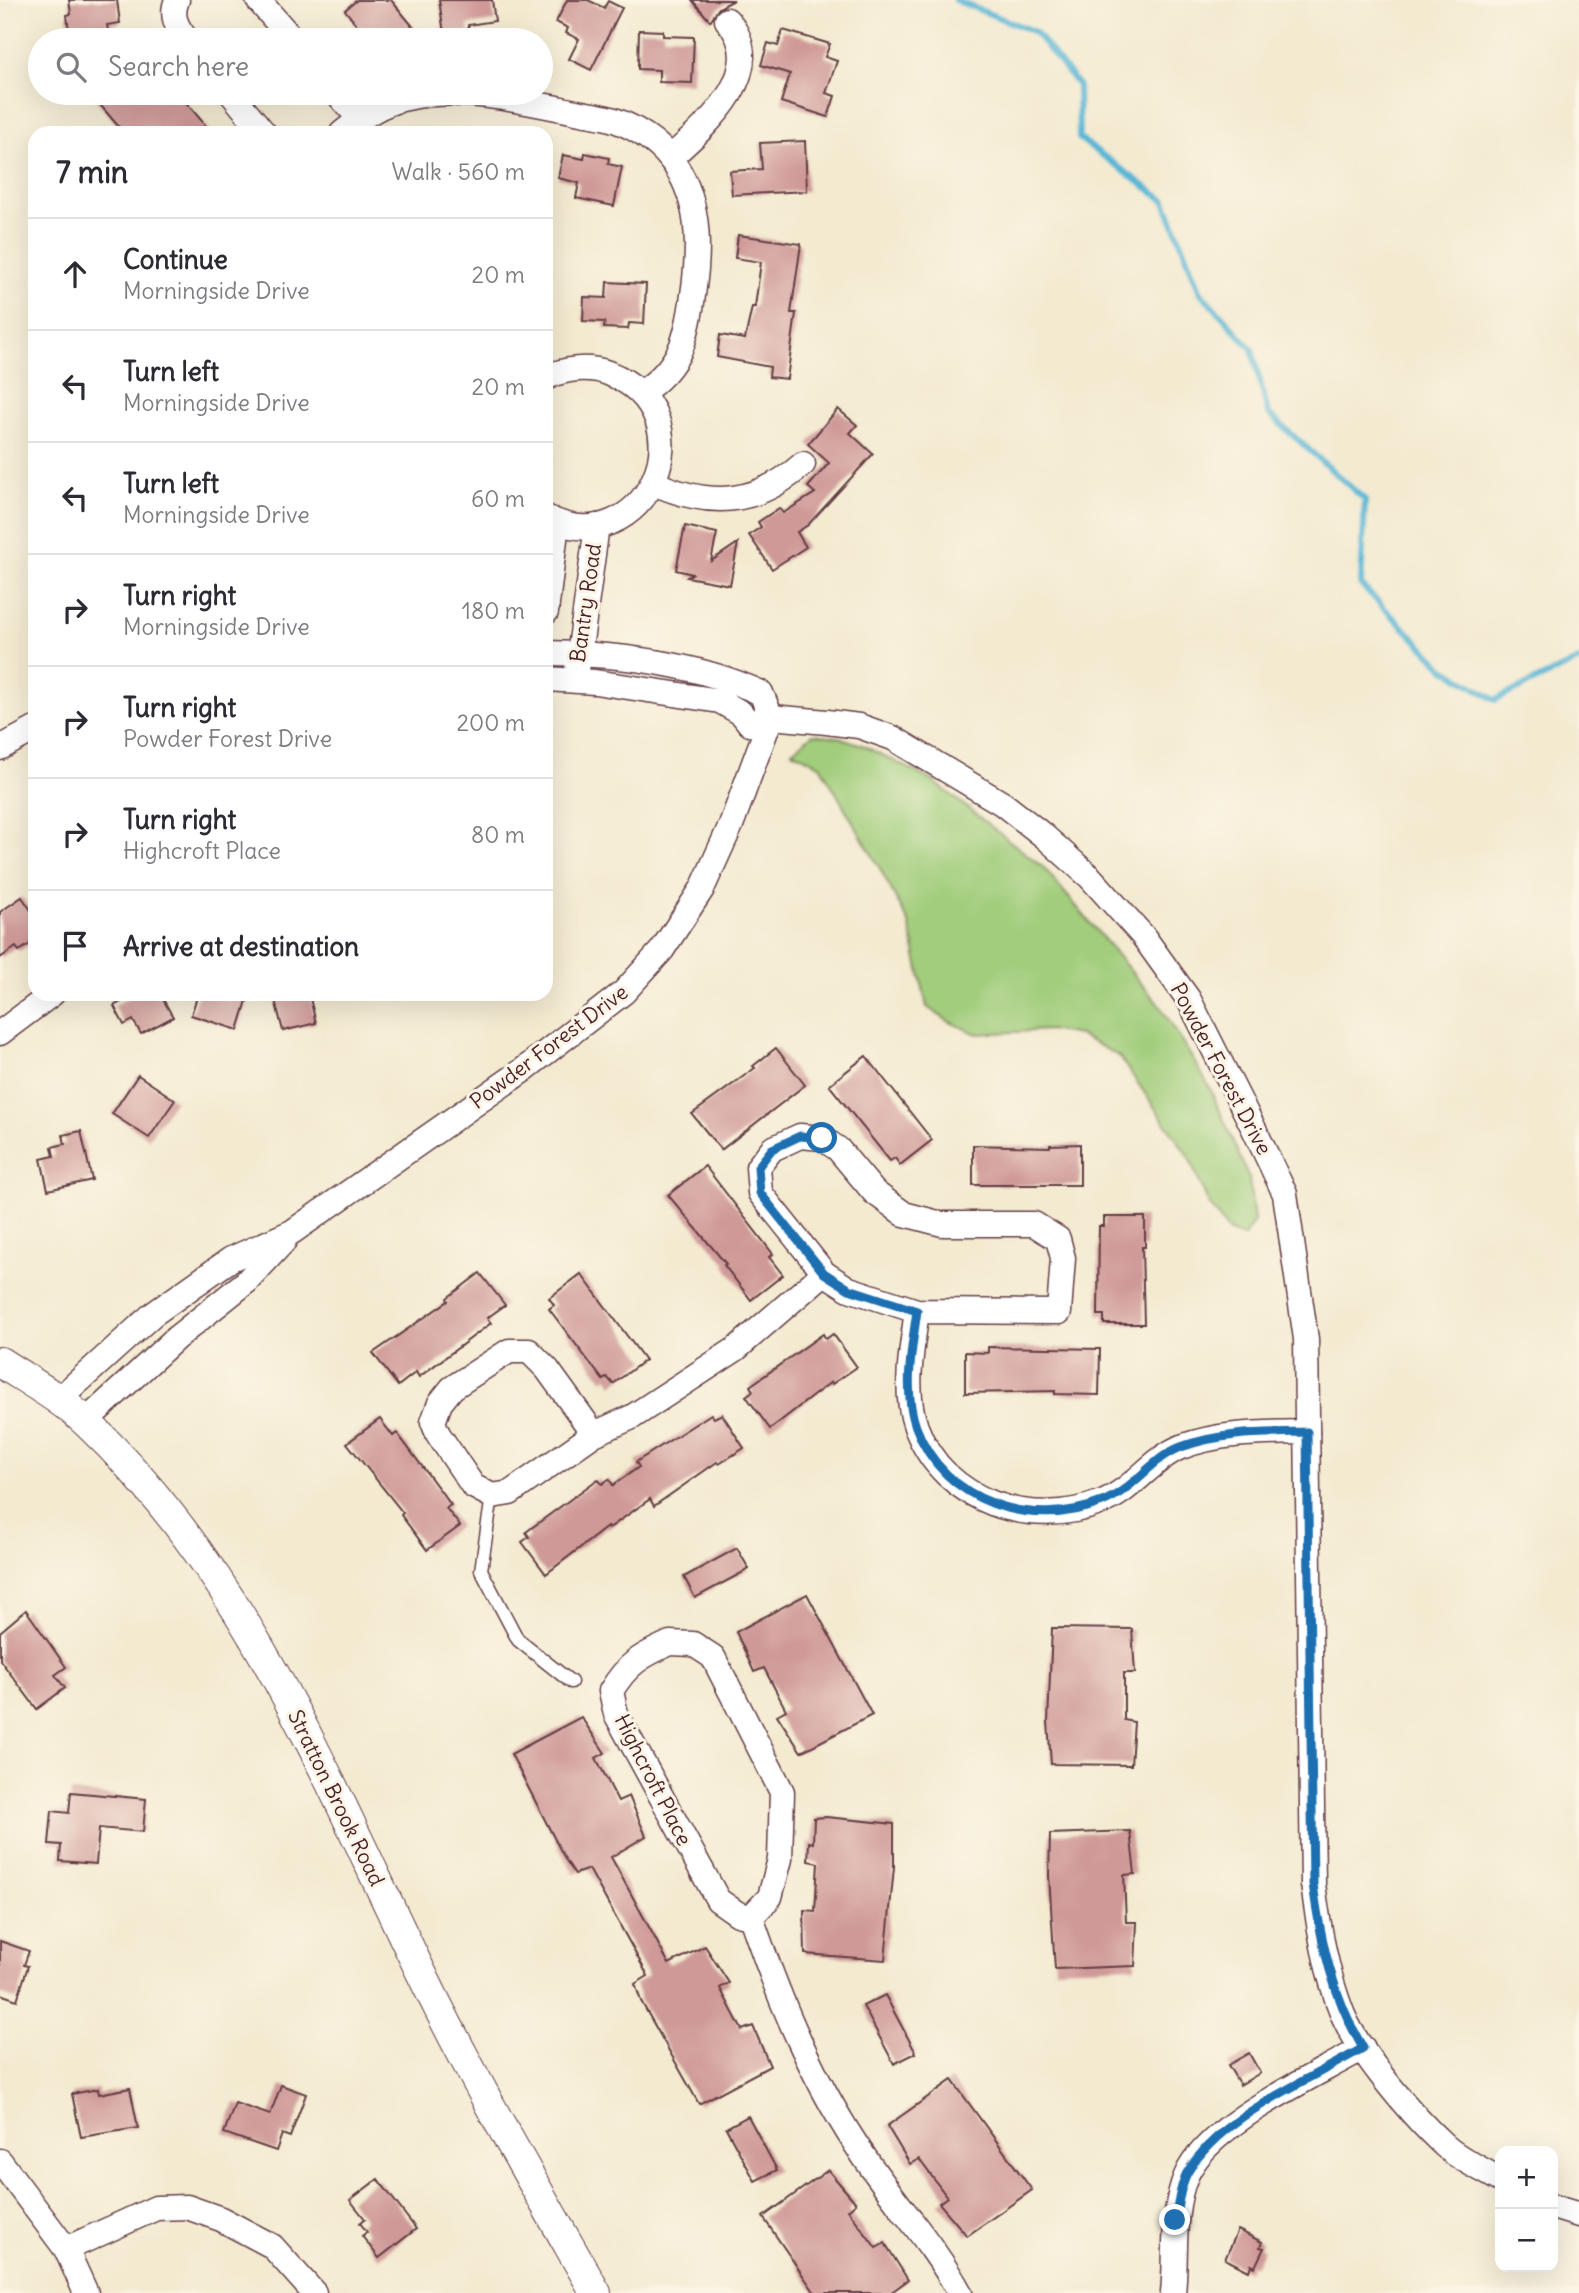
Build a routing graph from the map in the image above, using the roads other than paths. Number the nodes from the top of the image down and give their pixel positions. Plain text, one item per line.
1 (177, 0) edge
2 (258, 0) edge
3 (727, 20) dead end
4 (178, 28) edge
5 (282, 28) edge
6 (241, 105) edge
7 (342, 105) edge
8 (382, 105) edge
9 (526, 105) edge
10 (258, 126) edge
11 (351, 126) edge
12 (670, 158) junction
13 (553, 376) edge
14 (641, 393) junction
15 (803, 464) dead end
16 (654, 483) junction
17 (553, 520) edge
18 (597, 526) junction
19 (553, 653) edge
20 (579, 653) junction
21 (553, 679) edge
22 (576, 681) junction
23 (771, 717) junction
24 (28, 733) edge
25 (0, 748) edge
26 (43, 1001) edge
27 (0, 1033) edge
28 (292, 1232) junction
29 (824, 1273) junction
30 (917, 1311) junction
31 (0, 1362) edge
32 (58, 1400) junction
33 (86, 1421) junction
34 (1307, 1432) junction
35 (594, 1434) junction
36 (492, 1496) junction
37 (571, 1682) dead end
38 (751, 1917) junction
39 (1363, 2048) junction
40 (0, 2161) edge
41 (1495, 2177) edge
42 (1558, 2209) edge
43 (1579, 2215) edge
44 (65, 2249) junction
45 (86, 2293) edge
46 (314, 2293) edge
47 (596, 2293) edge
48 (960, 2293) edge
49 (1173, 2293) edge

1 - 4 street
2 - 5 street
3 - 12 street
6 - 10 street
7 - 11 street
8 - 11 street
9 - 12 street
12 - 14 street
13 - 14 street, Bantry Road
14 - 16 street, Bantry Road
15 - 16 street
16 - 18 street, Bantry Road
17 - 18 street, Bantry Road
18 - 20 street, Bantry Road
19 - 20 street
20 - 22 street, Bantry Road
20 - 23 street
21 - 22 street
22 - 23 street
23 - 28 street, Powder Forest Drive
23 - 34 street, Powder Forest Drive
24 - 25 street
26 - 27 street
28 - 32 street, Powder Forest Drive
28 - 33 street, Powder Forest Drive
29 - 30 street
29 - 30 street
29 - 35 street
30 - 34 street
31 - 32 street, Stratton Brook Road
32 - 33 street, Stratton Brook Road
33 - 47 street, Stratton Brook Road
34 - 39 street, Powder Forest Drive
35 - 36 street
35 - 36 street
36 - 37 lane
38 - 38 street, Highcroft Place
38 - 48 street
39 - 41 street, Powder Forest Drive
39 - 49 street
40 - 44 street
42 - 43 street
44 - 45 street
44 - 46 street

